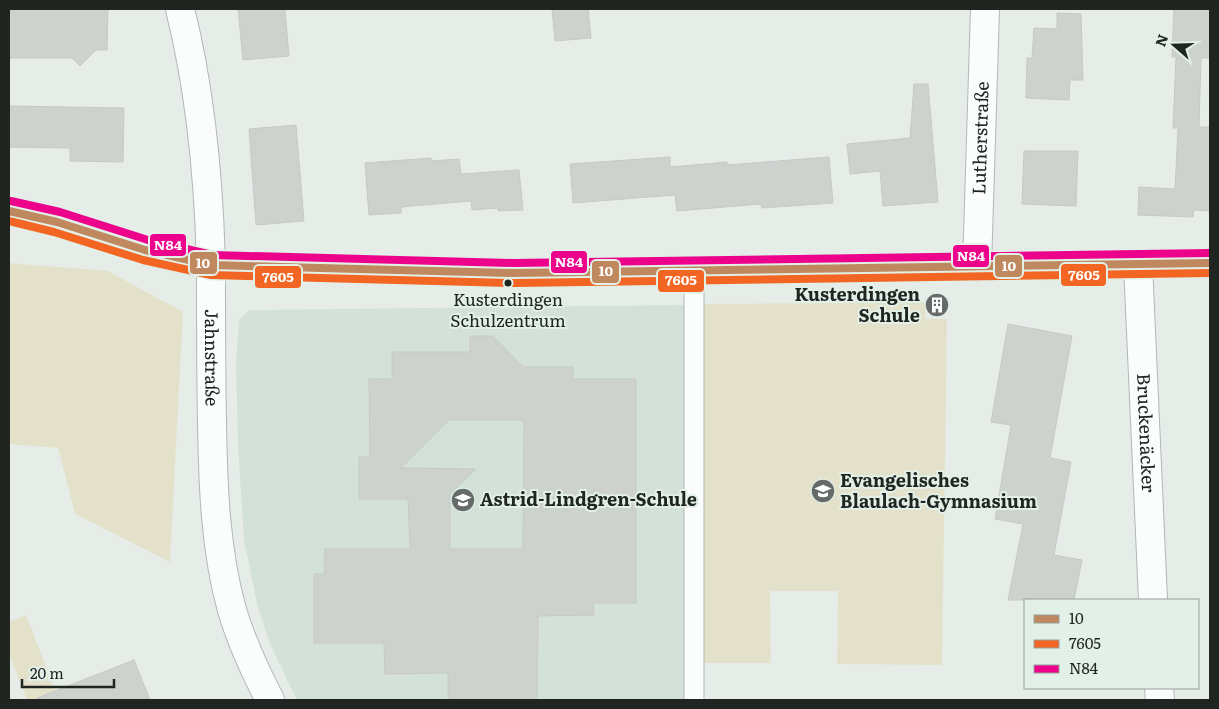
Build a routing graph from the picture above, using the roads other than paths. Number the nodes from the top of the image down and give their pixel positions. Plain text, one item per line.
1 (180, 9) edge
2 (985, 9) edge
3 (9, 212) edge
4 (1210, 263) edge
5 (1138, 264) junction
6 (211, 266) junction
7 (977, 267) junction
8 (694, 271) junction
9 (1153, 599) edge
10 (270, 700) edge
11 (694, 700) edge

1 - 6 street, Jahnstraße
2 - 7 street, Lutherstraße
3 - 6 street
4 - 5 street
5 - 7 street
5 - 9 street, Bruckenäcker
6 - 8 street
6 - 10 street, Jahnstraße
7 - 8 street
8 - 11 lane

